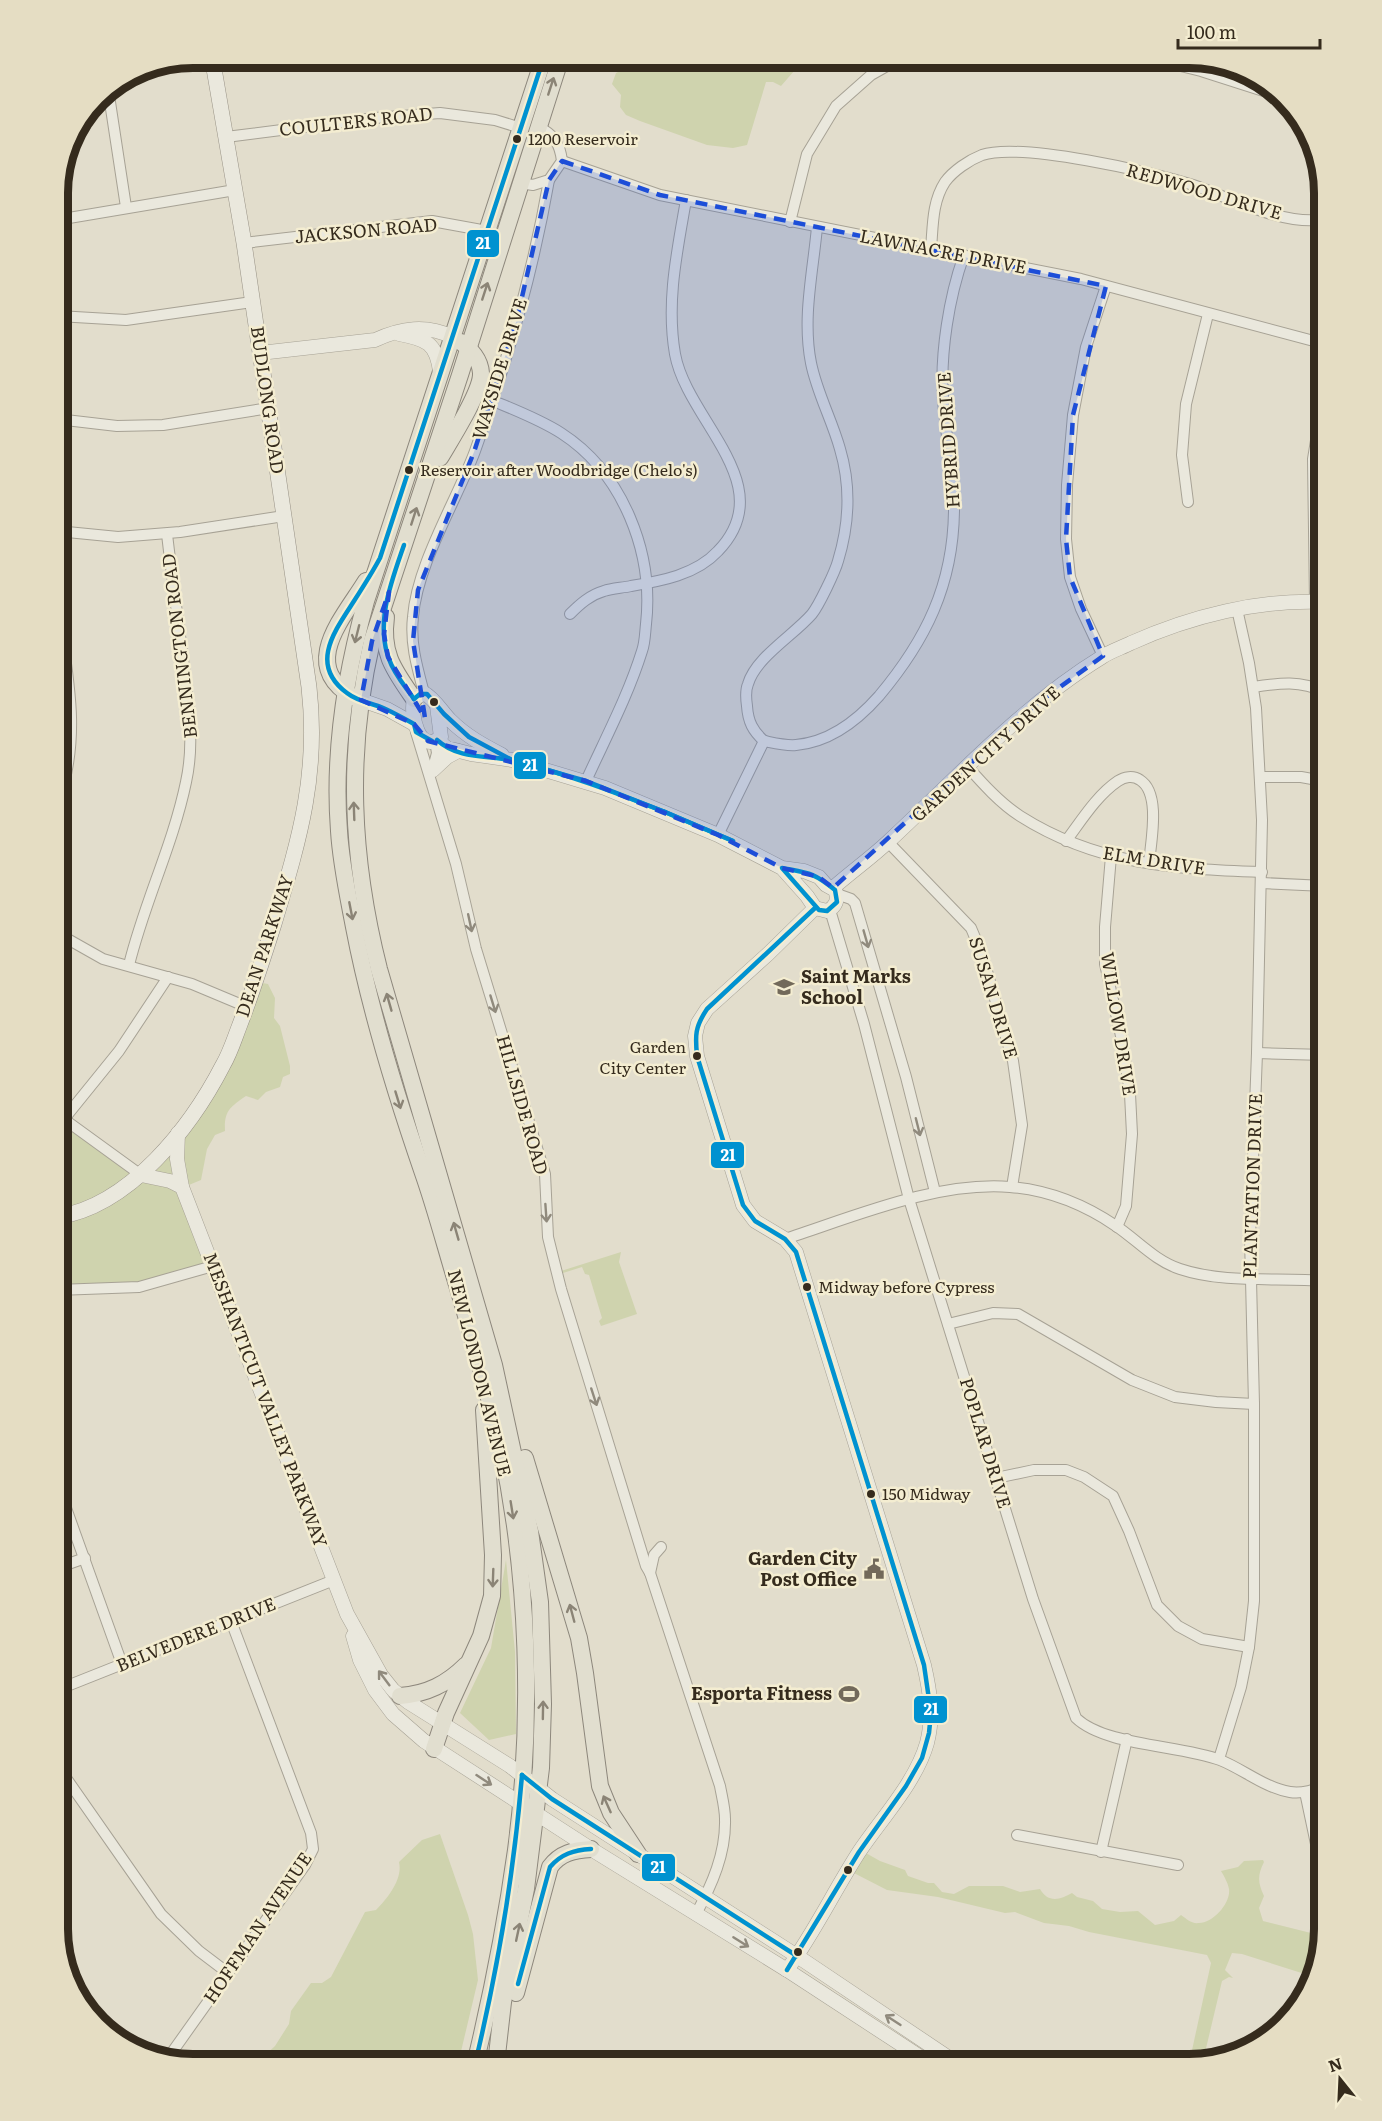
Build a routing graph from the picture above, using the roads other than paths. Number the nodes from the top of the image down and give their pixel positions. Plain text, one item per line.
1 (214, 67) edge
2 (541, 67) edge
3 (558, 67) edge
4 (884, 68) edge
5 (1189, 68) edge
6 (1262, 91) edge
7 (109, 99) edge
8 (538, 127) junction
9 (521, 128) junction
10 (226, 137) junction
11 (562, 160) junction
12 (549, 180) junction
13 (520, 183) junction
14 (235, 190) junction
15 (686, 200) junction
16 (126, 207) junction
17 (68, 218) edge
18 (1314, 220) edge
19 (790, 222) junction
20 (817, 227) junction
21 (488, 231) junction
22 (244, 243) junction
23 (931, 249) junction
24 (964, 255) junction
25 (1106, 286) junction
26 (252, 302) junction
27 (1208, 314) junction
28 (68, 317) edge
29 (391, 332) junction
30 (453, 337) junction
31 (1314, 341) edge
32 (467, 347) junction
33 (260, 353) junction
34 (440, 372) junction
35 (491, 400) junction
36 (269, 408) junction
37 (68, 420) edge
38 (1188, 502) dead end
39 (284, 516) junction
40 (68, 532) edge
41 (167, 534) junction
42 (380, 558) junction
43 (647, 584) junction
44 (389, 592) junction
45 (1314, 602) edge
46 (1237, 609) junction
47 (570, 614) dead end
48 (1103, 656) junction
49 (68, 684) edge
50 (1253, 687) junction
51 (1314, 687) edge
52 (353, 696) junction
53 (419, 696) junction
54 (436, 706) junction
55 (415, 728) junction
56 (436, 741) junction
57 (764, 741) junction
58 (312, 744) joint
59 (458, 751) junction
60 (512, 760) junction
61 (967, 766) junction
62 (68, 768) edge
63 (432, 772) junction
64 (1260, 777) junction
65 (586, 781) junction
66 (1314, 781) edge
67 (718, 835) junction
68 (1066, 841) junction
69 (888, 842) junction
70 (1111, 856) junction
71 (1149, 863) junction
72 (782, 868) junction
73 (1262, 878) junction
74 (1314, 885) edge
75 (832, 889) junction
76 (813, 904) junction
77 (830, 909) junction
78 (68, 939) edge
79 (129, 965) junction
80 (168, 977) junction
81 (247, 1007) junction
82 (1257, 1053) junction
83 (1314, 1055) edge
84 (67, 1109) edge
85 (67, 1121) edge
86 (178, 1133) junction
87 (141, 1175) junction
88 (182, 1187) junction
89 (1012, 1187) junction
90 (935, 1192) junction
91 (909, 1199) junction
92 (67, 1214) edge
93 (1117, 1227) junction
94 (785, 1239) junction
95 (213, 1266) junction
96 (1250, 1278) junction
97 (1314, 1281) edge
98 (67, 1290) edge
99 (948, 1324) junction
100 (482, 1373) junction
101 (503, 1400) junction
102 (1254, 1404) junction
103 (996, 1478) junction
104 (67, 1510) edge
105 (661, 1548) dead end
106 (85, 1558) junction
107 (67, 1564) edge
108 (650, 1573) junction
109 (334, 1580) junction
110 (347, 1614) junction
111 (231, 1621) junction
112 (1249, 1647) junction
113 (471, 1660) junction
114 (122, 1664) junction
115 (67, 1686) edge
116 (400, 1696) junction
117 (443, 1724) junction
118 (1127, 1739) junction
119 (434, 1749) junction
120 (1219, 1759) junction
121 (522, 1775) junction
122 (67, 1779) edge
123 (538, 1788) junction
124 (1314, 1788) edge
125 (1305, 1792) junction
126 (520, 1804) junction
127 (536, 1813) junction
128 (1017, 1835) dead end
129 (1314, 1835) edge
130 (591, 1849) junction
131 (1101, 1852) junction
132 (638, 1854) junction
133 (1178, 1865) dead end
134 (705, 1897) junction
135 (696, 1914) junction
136 (797, 1956) junction
137 (787, 1970) junction
138 (228, 1973) junction
139 (173, 2052) edge
140 (477, 2053) edge
141 (498, 2053) edge
142 (498, 2053) edge
143 (923, 2054) edge
144 (925, 2054) edge

1 - 10 main road, BUDLONG ROAD
2 - 9 main road
8 -> 3 main road
4 - 19 street
5 - 6 street
7 - 16 street
8 - 11 street
8 - 13 main road
9 - 10 street, COULTERS ROAD
9 - 21 main road
10 - 14 main road, BUDLONG ROAD
11 - 12 street
11 - 15 street, LAWNACRE DRIVE
12 - 13 street
12 - 35 street, WAYSIDE DRIVE
32 -> 13 main road
14 - 16 street
14 - 22 main road, BUDLONG ROAD
15 - 19 street, LAWNACRE DRIVE
15 - 43 street
16 - 17 street
18 - 23 street, REDWOOD DRIVE
19 - 20 street, LAWNACRE DRIVE
20 - 23 street, LAWNACRE DRIVE
20 - 57 street
21 - 22 street, JACKSON ROAD
21 - 30 main road
22 - 26 main road, BUDLONG ROAD
23 - 24 street, LAWNACRE DRIVE
24 - 25 street, LAWNACRE DRIVE
24 - 57 street, HYBRID DRIVE
25 - 27 street, LAWNACRE DRIVE
25 - 48 street
26 - 28 street
26 - 33 main road, BUDLONG ROAD
27 - 31 street, LAWNACRE DRIVE
27 - 38 street
29 - 30 street
29 - 33 street
29 - 34 street
30 - 32 main road
30 - 34 main road
44 -> 32 main road
33 - 36 main road, BUDLONG ROAD
34 - 42 main road
35 - 43 street
35 - 53 street, WAYSIDE DRIVE
36 - 37 street
36 - 39 main road, BUDLONG ROAD
39 - 41 street
39 - 58 main road, BUDLONG ROAD
40 - 41 street
41 - 79 street, BENNINGTON ROAD
42 -> 52 main road
42 - 52 main road
43 - 47 street
43 - 65 street
44 - 52 main road
44 - 53 main road
45 - 46 street, GARDEN CITY DRIVE
46 - 48 street, GARDEN CITY DRIVE
46 - 50 street, PLANTATION DRIVE
48 - 61 street, GARDEN CITY DRIVE
49 - 62 street
50 - 51 street
50 - 64 street, PLANTATION DRIVE
52 - 55 street
52 -> 100 main road, NEW LONDON AVENUE
101 -> 52 main road, NEW LONDON AVENUE
53 - 54 street
53 - 55 street
54 - 56 street
54 - 60 street
55 - 56 street
55 - 63 street, HILLSIDE ROAD
56 - 59 street
56 - 63 street, HILLSIDE ROAD
57 - 67 street
58 - 81 main road, DEAN PARKWAY
59 - 60 street
59 - 63 street
60 - 65 street
61 - 68 street, ELM DRIVE
61 - 69 street, GARDEN CITY DRIVE
63 -> 108 street, HILLSIDE ROAD
64 - 66 street
64 - 73 street, PLANTATION DRIVE
65 - 67 street
67 - 72 street
68 - 70 street, ELM DRIVE
68 - 71 street
69 - 75 street, GARDEN CITY DRIVE
69 - 89 street, SUSAN DRIVE
70 - 71 street, ELM DRIVE
70 - 93 street, WILLOW DRIVE
71 - 73 street, ELM DRIVE
72 - 75 street
72 - 76 street
73 - 74 street, ELM DRIVE
73 - 82 street, PLANTATION DRIVE
75 - 76 street, GARDEN CITY DRIVE
75 - 77 street, GARDEN CITY DRIVE
75 -> 90 street
76 - 77 street
76 - 94 street
77 - 91 street, POPLAR DRIVE
78 - 79 street
79 - 80 street
80 - 81 street
80 - 84 street
81 - 86 main road, DEAN PARKWAY
82 - 83 street
82 - 96 street, PLANTATION DRIVE
85 - 87 street
86 - 87 main road, DEAN PARKWAY
86 - 88 street
87 - 88 street
87 - 92 main road, DEAN PARKWAY
88 - 95 street, MESHANTICUT VALLEY PARKWAY
89 - 90 street
89 - 93 street
90 - 91 street
91 - 94 street
91 - 99 street, POPLAR DRIVE
93 - 96 street
94 - 136 street
95 - 98 street
95 - 109 street, MESHANTICUT VALLEY PARKWAY
96 - 97 street
96 - 102 street, PLANTATION DRIVE
99 - 102 street
99 - 103 street, POPLAR DRIVE
100 -> 113 main road
100 -> 121 main road, NEW LONDON AVENUE
123 -> 101 main road, NEW LONDON AVENUE
132 -> 101 main road
102 - 112 street, PLANTATION DRIVE
103 - 112 street
103 - 118 street, POPLAR DRIVE
104 - 106 street
105 - 108 street
106 - 107 street
106 - 114 street
108 - 134 street, HILLSIDE ROAD
109 - 110 street, MESHANTICUT VALLEY PARKWAY
109 - 111 street, BELVEDERE DRIVE
116 -> 110 street, MESHANTICUT VALLEY PARKWAY
110 - 119 street, MESHANTICUT VALLEY PARKWAY
111 - 114 street, BELVEDERE DRIVE
111 - 138 street, HOFFMAN AVENUE
112 - 120 street, PLANTATION DRIVE
113 - 116 main road
113 - 117 main road
114 - 115 street, BELVEDERE DRIVE
116 - 117 street, MESHANTICUT VALLEY PARKWAY
117 - 119 main road
117 - 121 street, MESHANTICUT VALLEY PARKWAY
118 - 120 street, POPLAR DRIVE
118 - 131 street
119 -> 126 street, MESHANTICUT VALLEY PARKWAY
120 - 125 street, POPLAR DRIVE
121 - 123 street, MESHANTICUT VALLEY PARKWAY
121 - 126 main road, NEW LONDON AVENUE
122 - 138 street
123 - 127 main road, NEW LONDON AVENUE
123 - 132 street, MESHANTICUT VALLEY PARKWAY
124 - 125 street
125 - 129 street
126 - 127 street, MESHANTICUT VALLEY PARKWAY
126 - 140 main road, NEW LONDON AVENUE
127 - 130 street, MESHANTICUT VALLEY PARKWAY
141 -> 127 main road, NEW LONDON AVENUE
128 - 131 street
130 - 135 street, MESHANTICUT VALLEY PARKWAY
130 - 142 main road
131 - 133 street
132 - 134 street, MESHANTICUT VALLEY PARKWAY
134 - 135 street, HILLSIDE ROAD
134 - 136 street, MESHANTICUT VALLEY PARKWAY
135 -> 137 street, MESHANTICUT VALLEY PARKWAY
136 - 137 street
144 -> 136 street, MESHANTICUT VALLEY PARKWAY
137 - 143 street, MESHANTICUT VALLEY PARKWAY
138 - 139 street, HOFFMAN AVENUE

